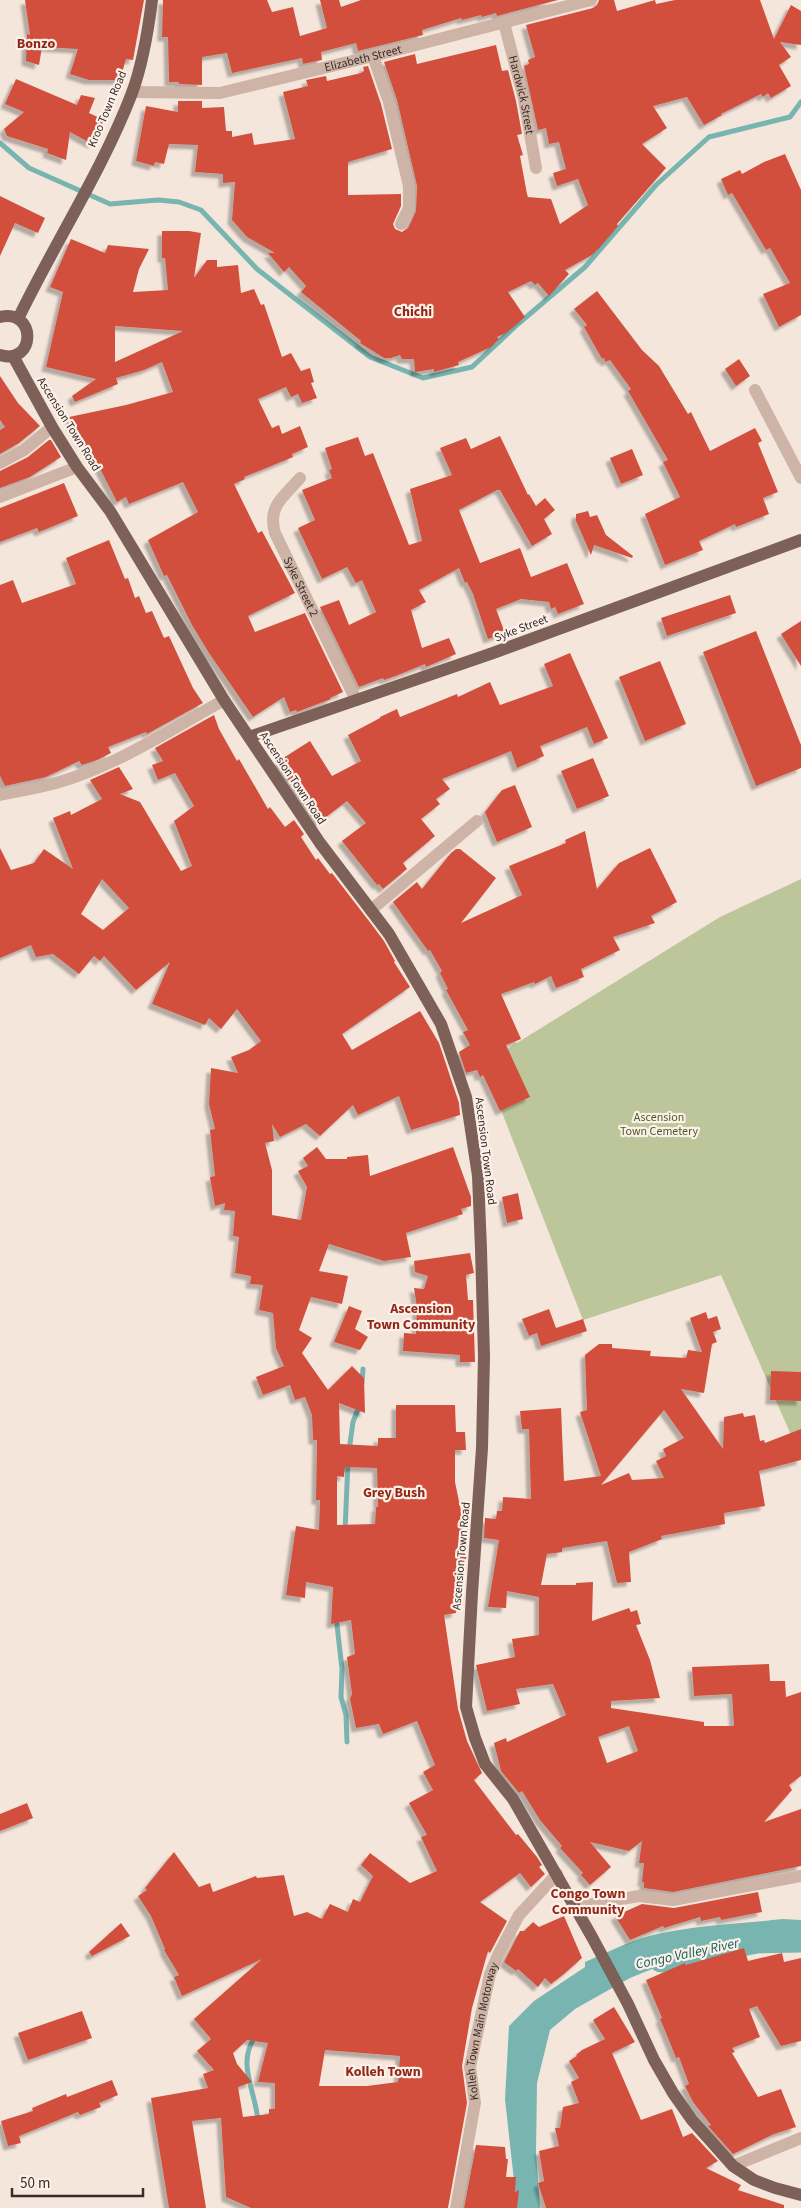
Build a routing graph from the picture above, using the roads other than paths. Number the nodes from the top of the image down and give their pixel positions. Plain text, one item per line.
1 (152, 0) edge
2 (592, 0) edge
3 (504, 23) junction
4 (373, 56) junction
5 (132, 92) junction
6 (536, 168) dead end
7 (400, 224) dead end
8 (0, 317) edge
9 (18, 319) junction
10 (6, 356) edge
11 (755, 390) dead end
12 (52, 427) junction
13 (0, 464) edge
14 (77, 467) junction
15 (300, 478) dead end
16 (801, 478) edge
17 (0, 498) edge
18 (801, 540) edge
19 (224, 700) junction
20 (356, 700) junction
21 (249, 737) junction
22 (0, 795) edge
23 (477, 821) dead end
24 (370, 910) junction
25 (557, 1874) junction
26 (801, 1876) edge
27 (574, 1907) junction
28 (801, 2138) edge
29 (733, 2166) junction
30 (801, 2195) edge
31 (456, 2208) edge

1 - 5 main road, Kroo Town Road
2 - 3 street, Elizabeth Street
3 - 4 street, Elizabeth Street
3 - 6 street, Hardwick Street
4 - 5 street, Elizabeth Street
4 - 7 street
5 - 9 main road, Kroo Town Road
8 - 9 main road
9 - 10 main road
10 - 12 main road, Ascension Town Road
11 - 16 street
12 - 13 street
12 - 14 main road, Ascension Town Road
14 - 17 street
14 - 19 main road, Ascension Town Road
15 - 20 street, Syke Street 2
18 - 20 main road, Syke Street
19 - 21 main road, Ascension Town Road
19 - 22 street
20 - 21 main road, Syke Street
21 - 24 main road, Ascension Town Road
23 - 24 street
24 - 25 main road, Ascension Town Road
25 - 27 main road, Ascension Town Road
25 - 31 street, Kolleh Town Main Motorway
26 - 27 street
27 - 29 main road, Ascension Town Road
28 - 29 street
29 - 30 main road, Ascension Town Road

